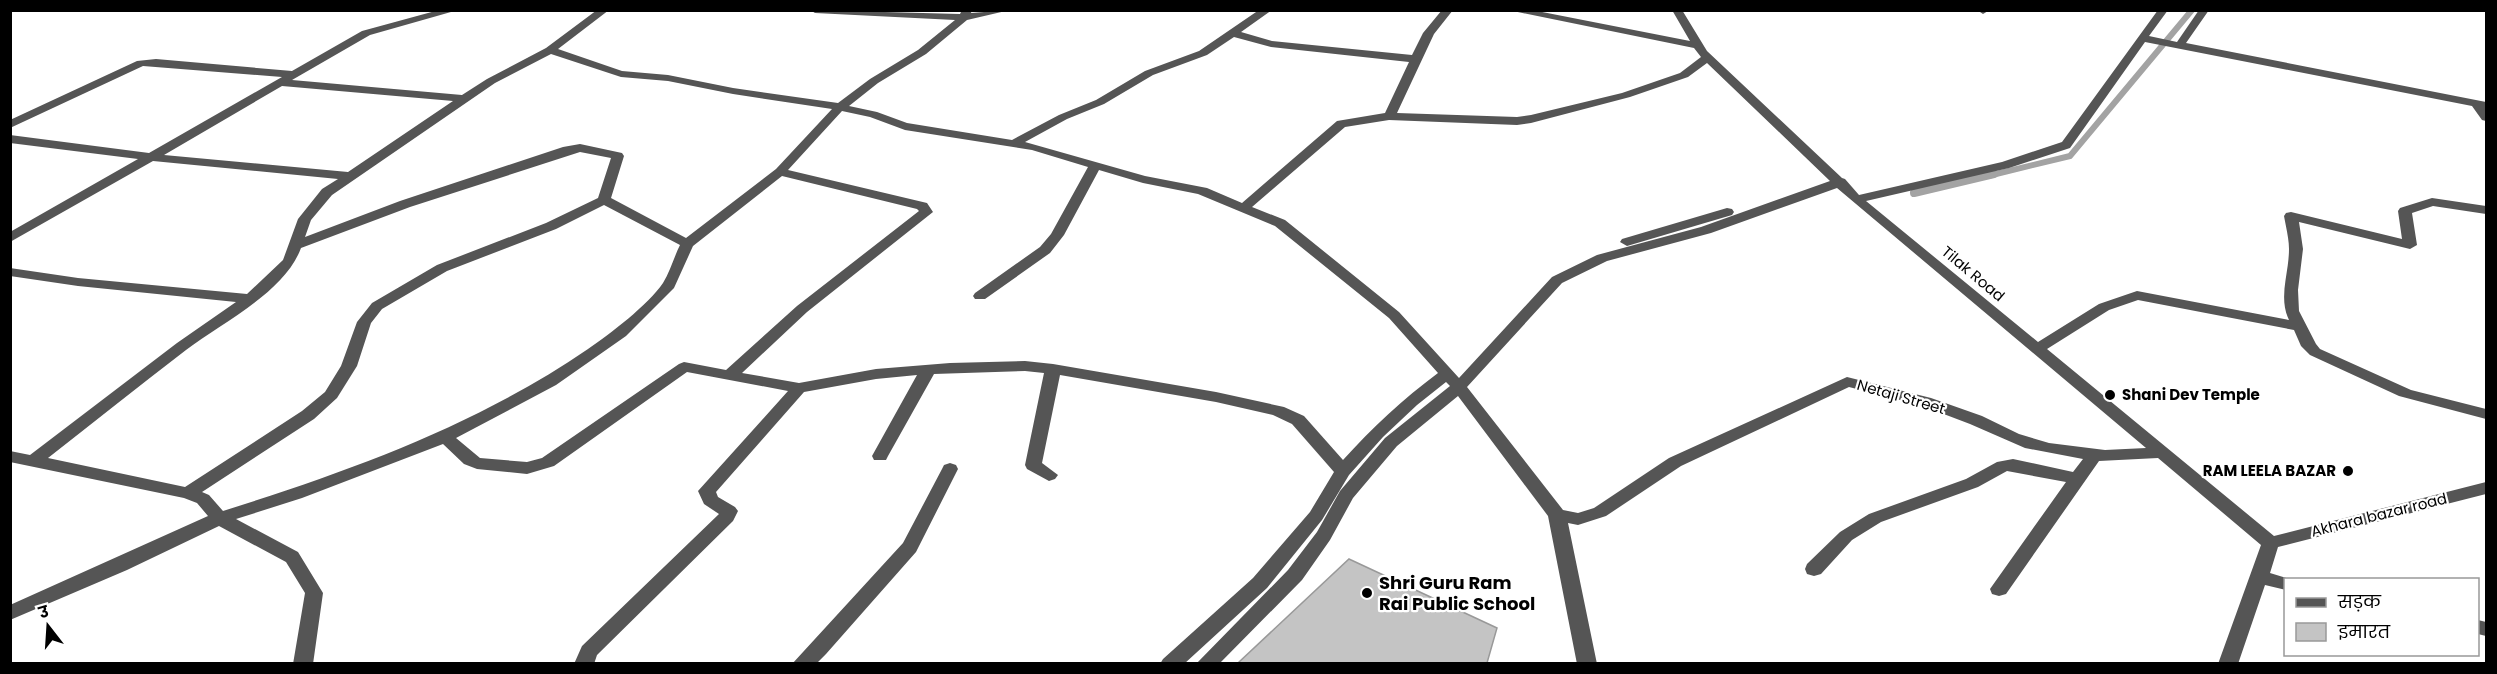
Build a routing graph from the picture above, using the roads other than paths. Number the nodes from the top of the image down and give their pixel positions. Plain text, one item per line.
1 (453, 10) edge
2 (604, 10) edge
3 (815, 10) edge
4 (1005, 10) edge
5 (1267, 10) edge
6 (1448, 10) edge
7 (1513, 10) edge
8 (1677, 10) edge
9 (2163, 10) edge
10 (2204, 10) edge
11 (965, 14) edge
12 (1233, 33) junction
13 (2142, 38) junction
14 (1697, 45) junction
15 (2180, 45) junction
16 (550, 50) junction
17 (1707, 57) junction
18 (1416, 59) junction
19 (296, 75) junction
20 (282, 83) junction
21 (466, 99) junction
22 (2482, 104) edge
23 (839, 108) junction
24 (1389, 116) junction
25 (2487, 118) edge
26 (10, 124) edge
27 (10, 139) edge
28 (1013, 144) junction
29 (151, 157) junction
30 (1096, 164) junction
31 (780, 172) junction
32 (348, 176) junction
33 (1836, 177) junction
34 (1856, 199) junction
35 (604, 200) junction
36 (1243, 208) junction
37 (2487, 210) edge
38 (10, 238) edge
39 (687, 244) junction
40 (294, 246) junction
41 (10, 272) edge
42 (980, 296) dead end
43 (250, 298) junction
44 (2301, 327) junction
45 (2037, 349) junction
46 (1053, 369) junction
47 (928, 370) junction
48 (730, 375) junction
49 (1453, 381) junction
50 (799, 388) junction
51 (2487, 414) edge
52 (445, 437) junction
53 (2162, 452) junction
54 (10, 456) edge
55 (880, 456) dead end
56 (2094, 456) junction
57 (33, 460) junction
58 (950, 469) dead end
59 (1343, 471) junction
60 (1050, 475) dead end
61 (2077, 479) junction
62 (2487, 488) edge
63 (188, 493) junction
64 (1557, 515) junction
65 (219, 518) junction
66 (2271, 543) junction
67 (1814, 569) dead end
68 (2259, 577) junction
69 (2284, 583) edge
70 (2000, 589) dead end
71 (10, 612) edge
72 (303, 663) edge
73 (584, 663) edge
74 (802, 663) edge
75 (1170, 663) edge
76 (1206, 663) edge
77 (1587, 663) edge
78 (2228, 663) edge

1 - 19 street
2 - 16 street
3 - 11 street
4 - 11 street
5 - 12 street
6 - 18 street
7 - 14 street
8 - 14 street, Tilak Road
9 - 13 street
10 - 15 street
11 - 23 street
12 - 18 street
12 - 28 street
13 - 15 street
13 - 34 street
14 - 17 street, Tilak Road
15 - 22 street
16 - 21 street
16 - 23 street
17 - 24 street
17 - 33 street, Tilak Road
18 - 24 street
19 - 20 street
19 - 26 street
20 - 21 street
20 - 29 street
21 - 32 street
22 - 25 street
23 - 28 street
23 - 31 street
24 - 36 street
27 - 29 street
28 - 30 street
29 - 32 street
29 - 38 street
30 - 36 street
30 - 42 street
31 - 39 street
31 - 48 street
32 - 40 street
33 - 34 street, Tilak Road
33 - 49 street
34 - 45 street, Tilak Road
35 - 39 street
35 - 40 street
35 - 63 street
36 - 49 street
37 - 44 street
39 - 52 street
40 - 43 street
41 - 43 street
43 - 57 street
44 - 45 street
44 - 51 street
45 - 53 street, Tilak Road
46 - 47 street
46 - 59 street
46 - 60 street
47 - 50 street
47 - 55 street
48 - 50 street
48 - 52 street
49 - 59 street
49 - 64 street
49 - 76 street
50 - 73 street
52 - 65 street
53 - 56 street, Netaji Street
53 - 66 street, Tilak Road
54 - 57 street
56 - 61 street
56 - 64 street, Netaji Street
57 - 63 street
58 - 74 street
59 - 75 street
61 - 67 street
61 - 70 street
62 - 66 street, Akhara bazar road
63 - 65 street
64 - 77 street
65 - 71 street
65 - 72 street
66 - 68 street
68 - 69 street
68 - 78 street

